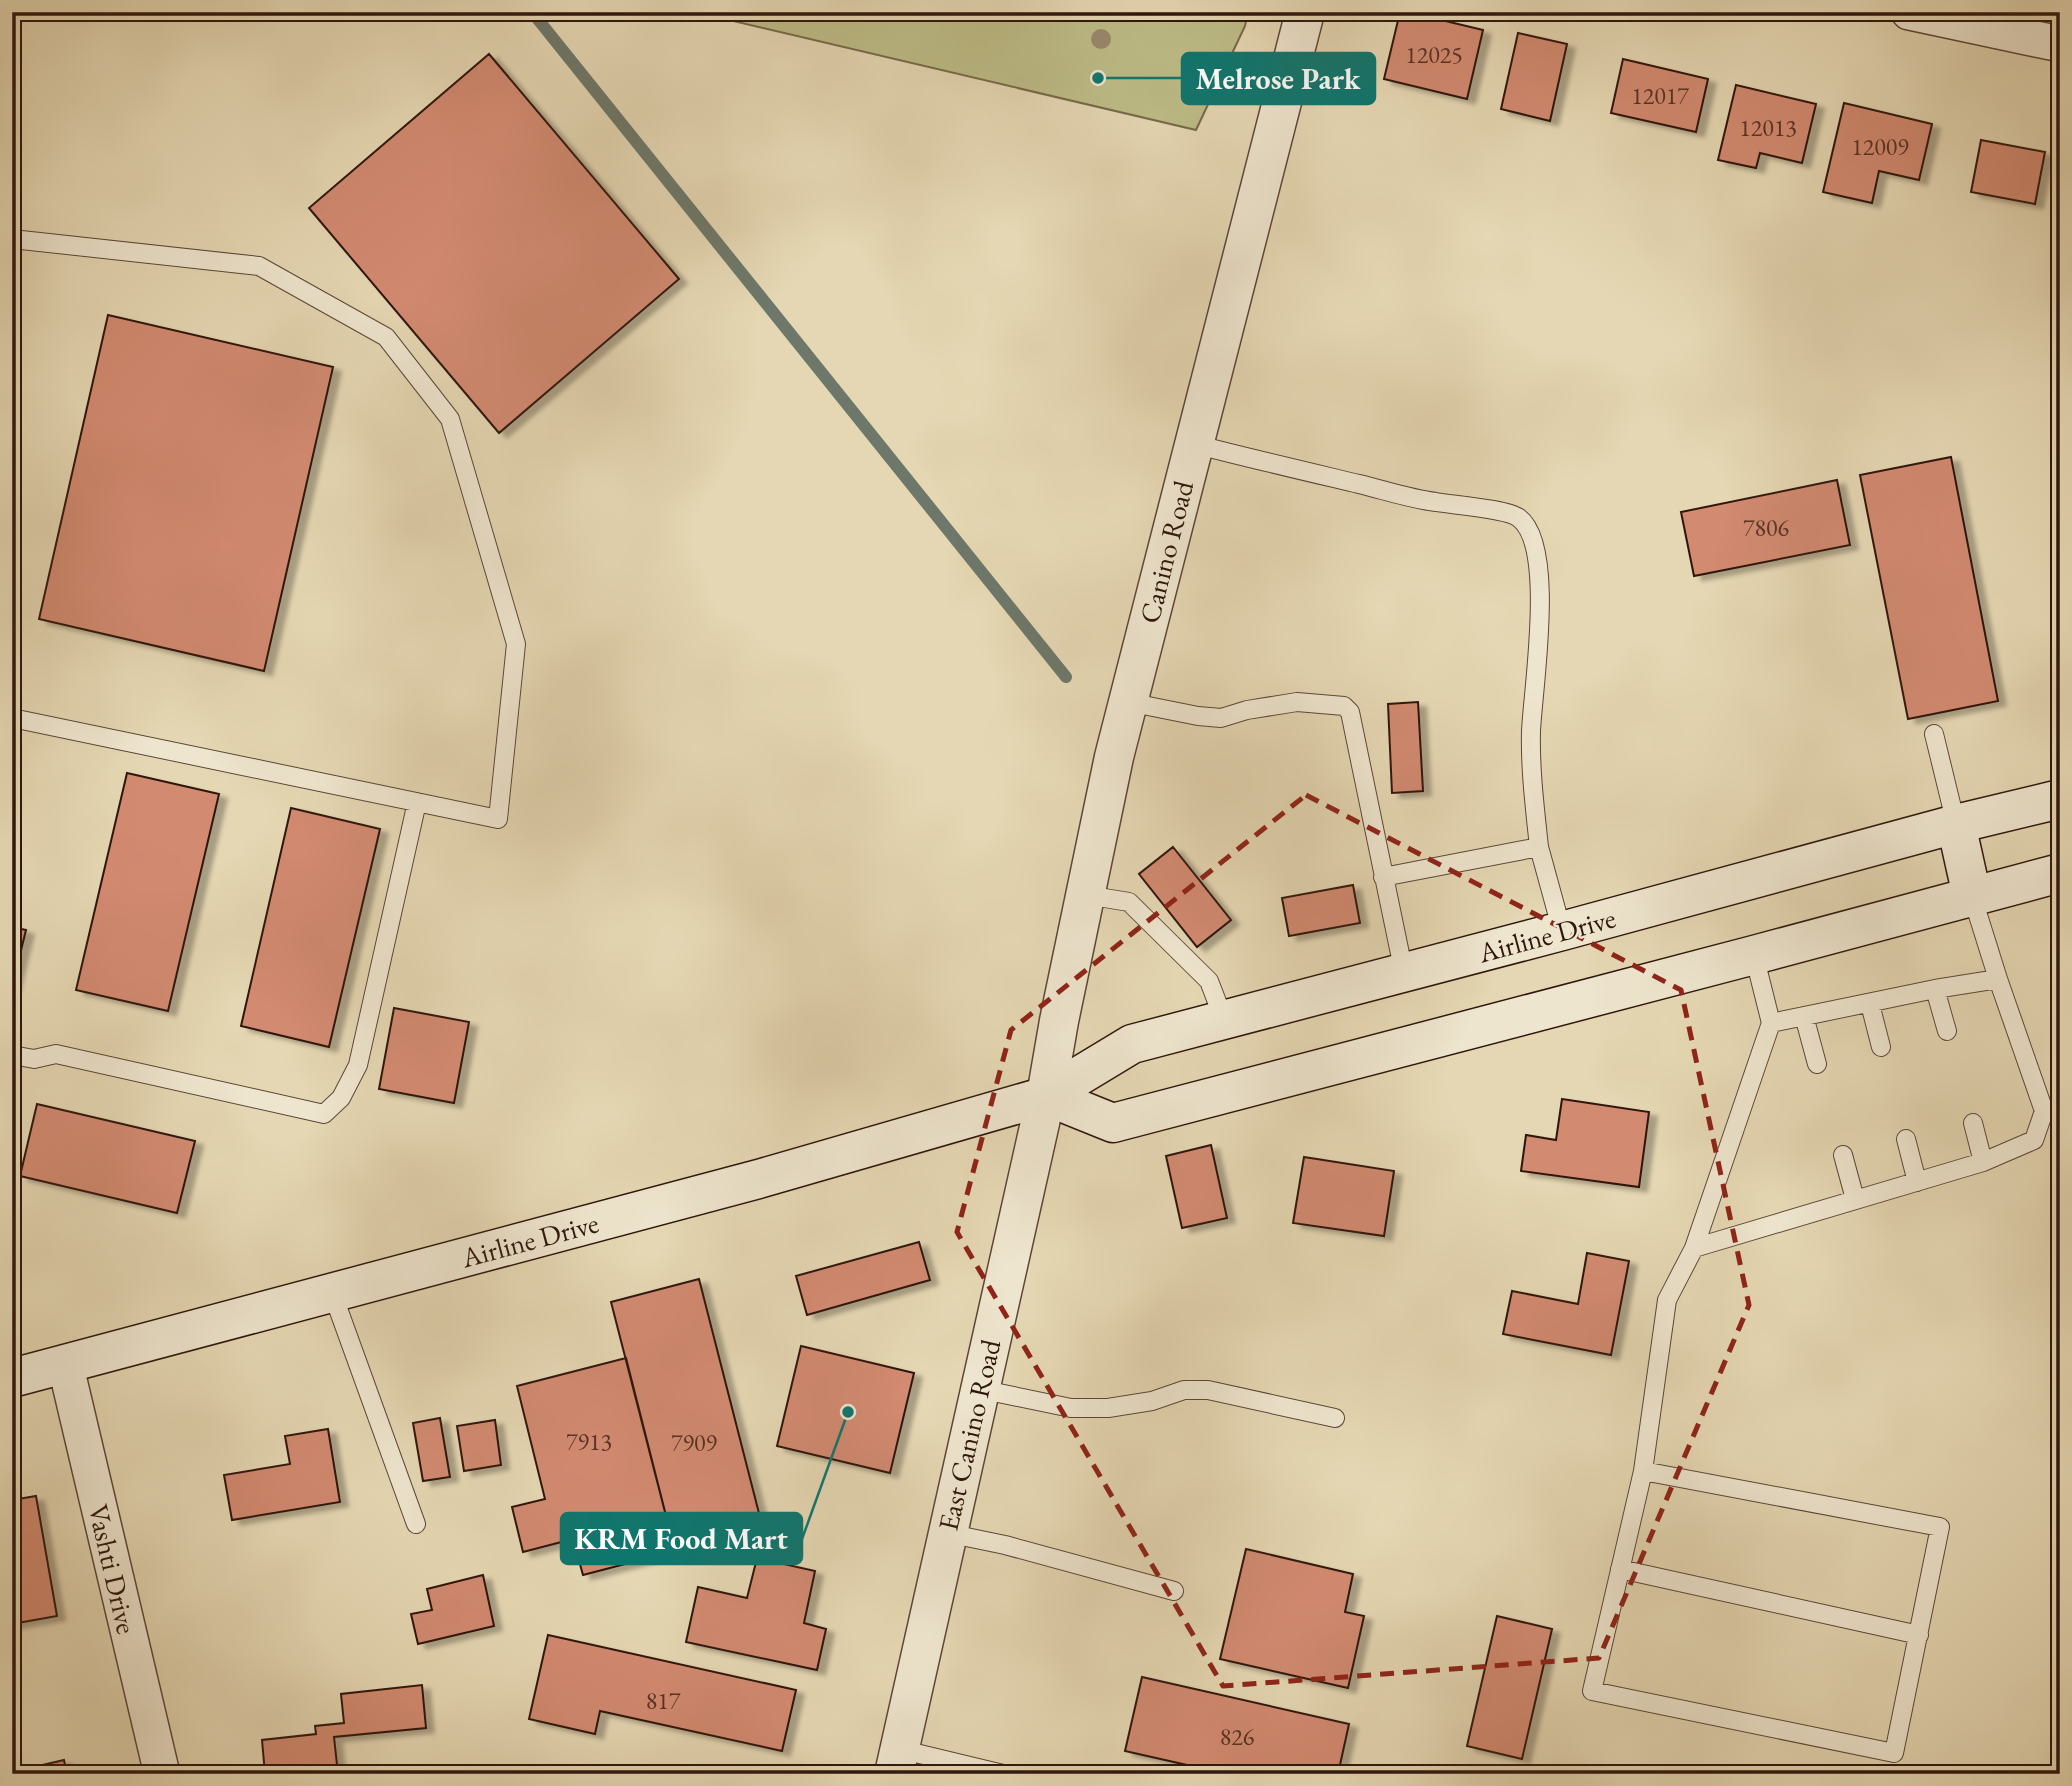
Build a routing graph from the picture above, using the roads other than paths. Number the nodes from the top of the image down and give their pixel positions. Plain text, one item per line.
1 (1305, 12) edge
2 (1909, 12) edge
3 (2060, 44) edge
4 (12, 239) edge
5 (1194, 443) junction
6 (1128, 702) junction
7 (12, 718) edge
8 (1934, 734) dead end
9 (2060, 799) edge
10 (418, 802) junction
11 (1955, 824) junction
12 (1539, 847) junction
13 (2060, 873) edge
14 (1383, 877) junction
15 (1086, 895) junction
16 (1972, 896) junction
17 (1563, 931) junction
18 (1754, 955) junction
19 (1404, 973) junction
20 (1998, 979) junction
21 (1935, 989) junction
22 (1870, 1003) junction
23 (1804, 1016) junction
24 (1224, 1020) junction
25 (1771, 1023) junction
26 (1947, 1031) dead end
27 (1881, 1047) dead end
28 (12, 1055) edge
29 (1817, 1064) dead end
30 (1046, 1096) junction
31 (1973, 1123) dead end
32 (1906, 1139) dead end
33 (1843, 1155) dead end
34 (1983, 1162) junction
35 (1917, 1182) junction
36 (1855, 1199) junction
37 (1694, 1248) junction
38 (332, 1292) junction
39 (65, 1363) junction
40 (12, 1378) edge
41 (979, 1389) junction
42 (1335, 1418) dead end
43 (1643, 1471) junction
44 (416, 1524) dead end
45 (947, 1533) junction
46 (1620, 1569) junction
47 (1174, 1591) dead end
48 (1919, 1635) junction
49 (896, 1761) edge
50 (162, 1774) edge
51 (1003, 1774) edge

1 - 5 main road, Canino Road
2 - 3 street
4 - 10 lane
5 - 6 main road, Canino Road
5 - 12 lane
6 - 14 lane
6 - 15 main road, Canino Road
7 - 10 lane
8 - 11 lane
9 - 11 main road, Airline Drive
10 - 28 lane
11 - 16 main road
11 - 17 main road, Airline Drive
12 - 14 lane
12 - 17 lane
13 - 16 main road
14 - 19 lane
15 - 24 lane
15 - 30 main road, Canino Road
16 - 18 main road
16 - 20 lane
17 - 19 main road, Airline Drive
18 - 25 lane
18 - 30 main road
19 - 24 main road, Airline Drive
20 - 21 lane
20 - 34 lane
21 - 22 lane
21 - 26 lane
22 - 23 lane
22 - 27 lane
23 - 25 lane
23 - 29 lane
24 - 30 main road, Airline Drive
25 - 37 lane
30 - 38 main road, Airline Drive
30 - 41 main road, East Canino Road
31 - 34 lane
32 - 35 lane
33 - 36 lane
34 - 35 lane
35 - 36 lane
36 - 37 lane
37 - 43 lane
38 - 39 main road, Airline Drive
38 - 44 lane
39 - 40 main road, Airline Drive
39 - 50 street, Vashti Drive
41 - 42 lane
41 - 45 main road, East Canino Road
43 - 46 lane
43 - 48 lane
45 - 47 lane
45 - 49 main road, East Canino Road
46 - 48 lane
46 - 48 lane
49 - 51 lane

